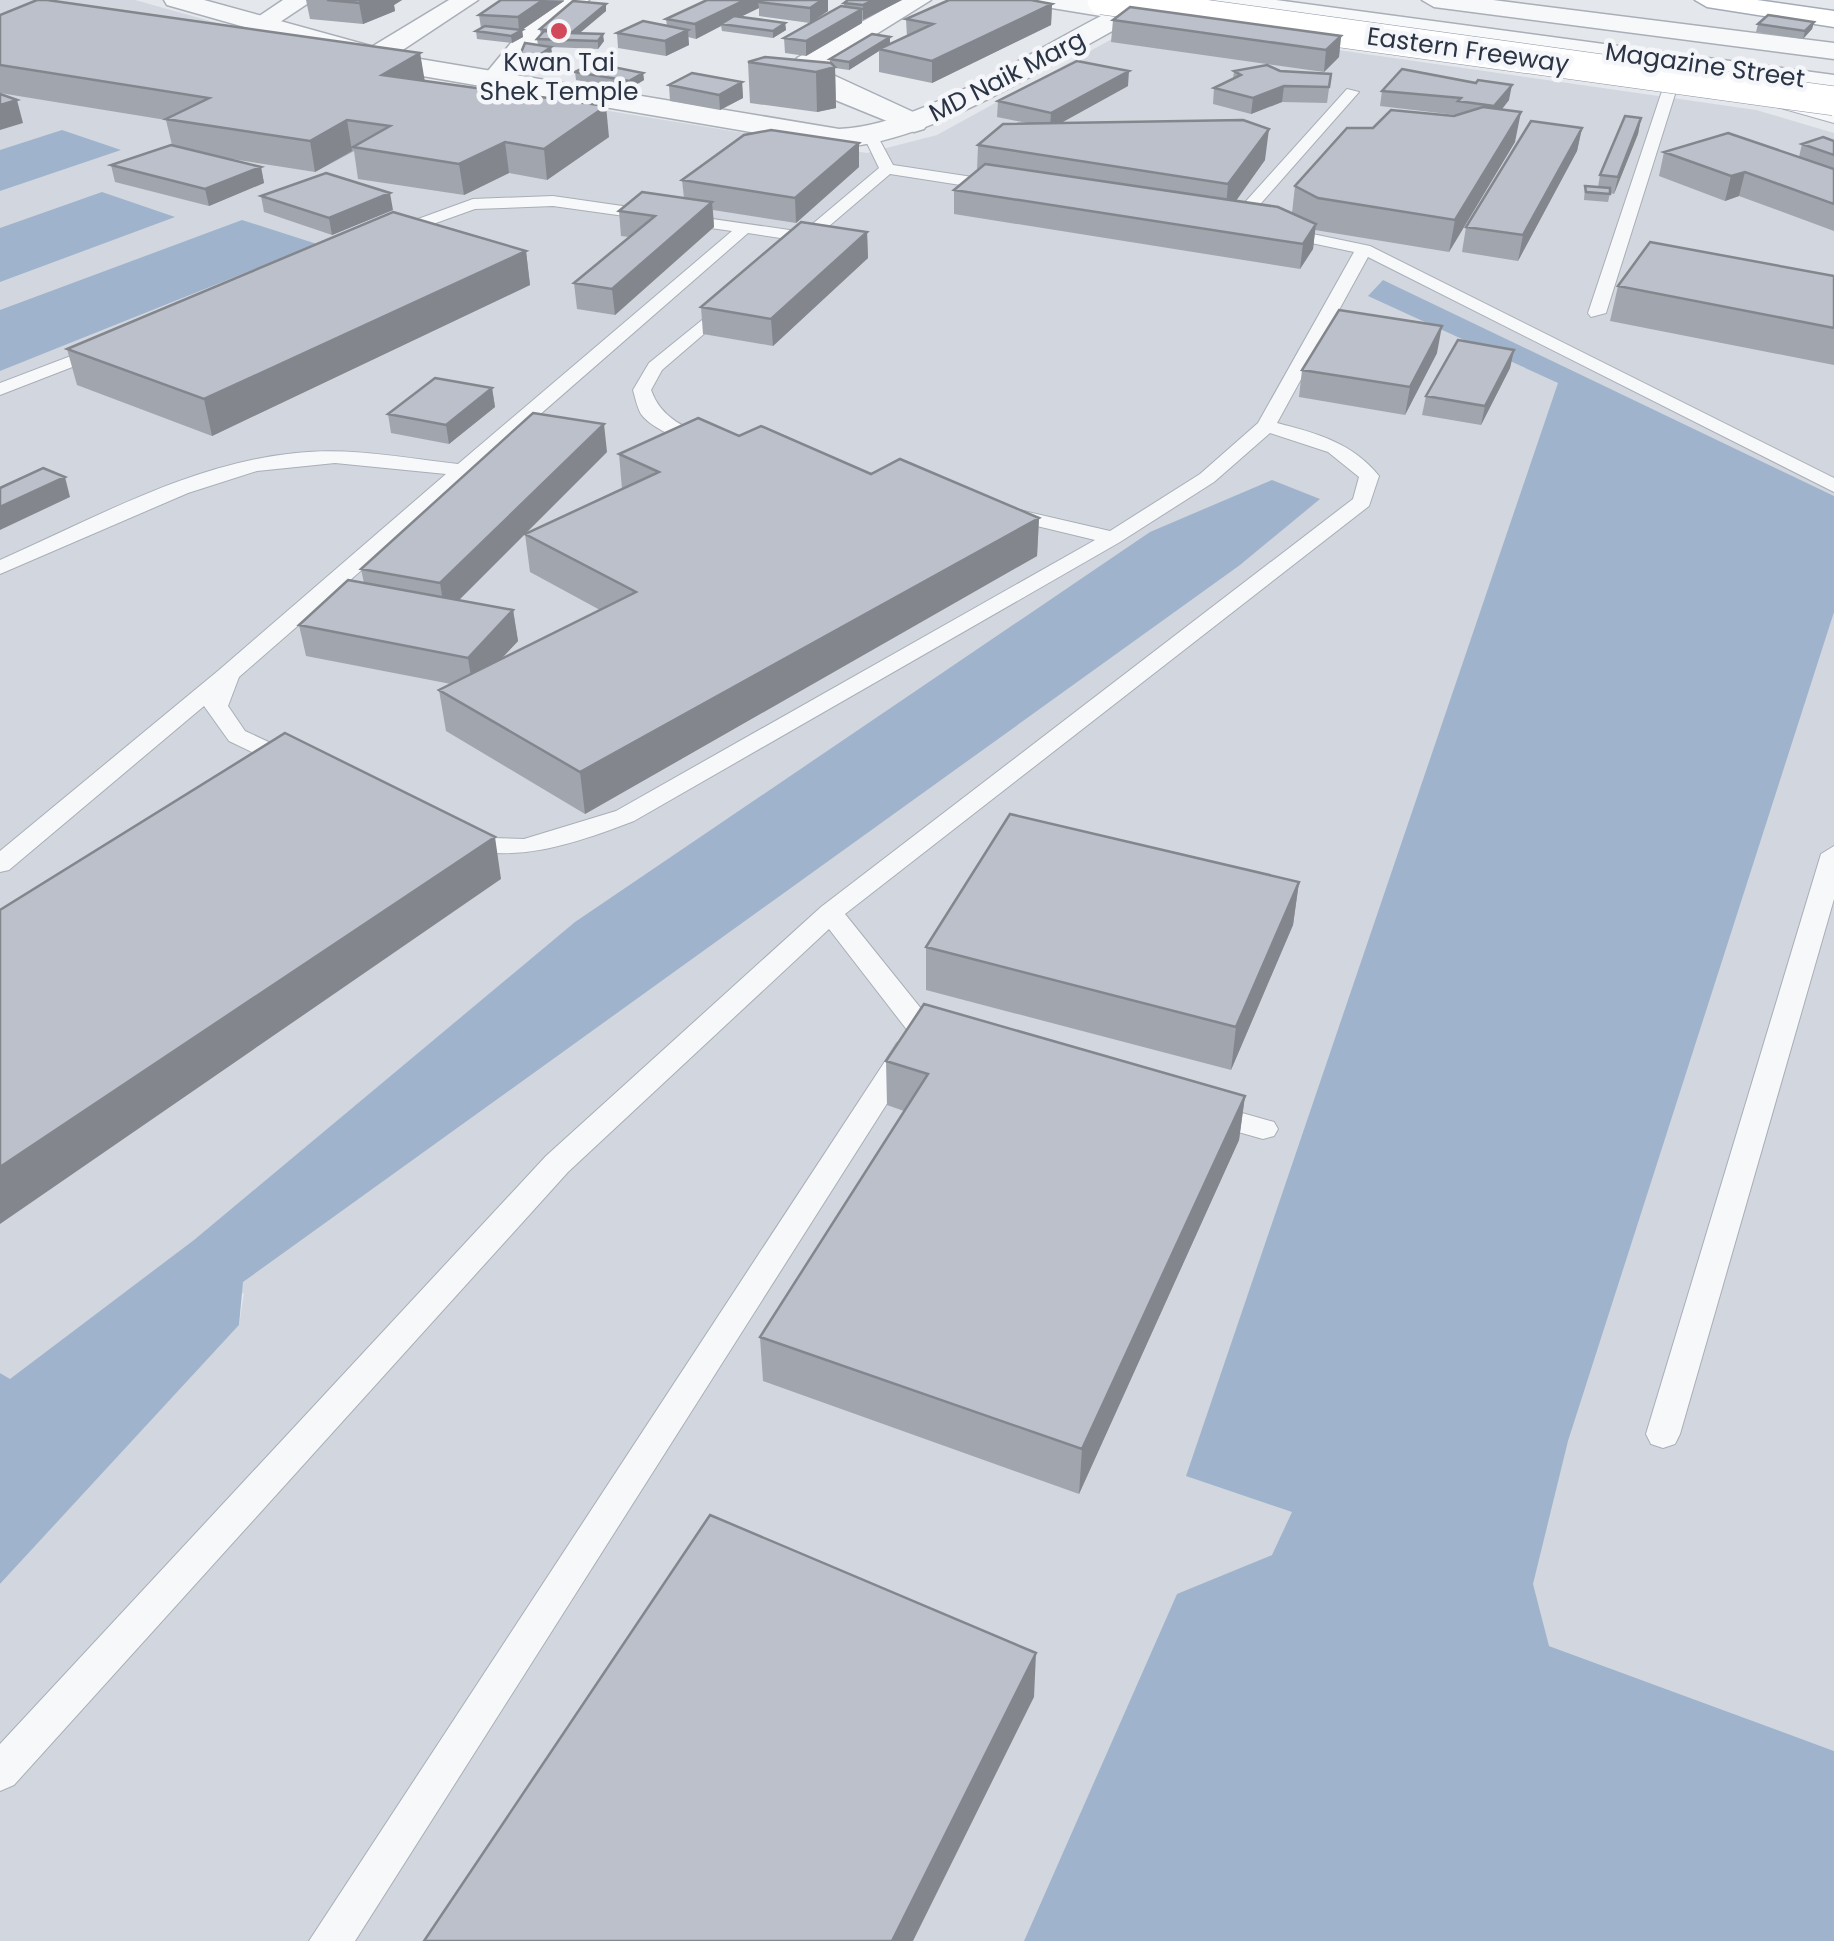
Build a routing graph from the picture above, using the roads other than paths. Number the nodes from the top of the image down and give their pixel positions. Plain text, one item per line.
1 (176, 0) edge
2 (301, 0) edge
3 (466, 0) edge
4 (577, 0) edge
5 (870, 0) edge
6 (919, 0) edge
7 (1046, 0) edge
8 (1102, 0) edge
9 (1220, 0) edge
10 (1434, 0) edge
11 (1707, 0) edge
12 (1751, 0) edge
13 (1140, 7) edge
14 (1834, 15) edge
15 (262, 24) junction
16 (1834, 50) edge
17 (377, 55) junction
18 (791, 57) junction
19 (496, 78) junction
20 (1834, 83) edge
21 (1670, 88) junction
22 (1352, 92) dead end
23 (1834, 100) edge
24 (1779, 103) junction
25 (1834, 110) edge
26 (1834, 118) edge
27 (914, 123) junction
28 (870, 137) junction
29 (887, 169) junction
30 (1022, 190) edge
31 (1216, 220) edge
32 (1235, 223) junction
33 (745, 228) junction
34 (807, 237) junction
35 (379, 239) edge
36 (1364, 249) junction
37 (776, 263) edge
38 (746, 289) edge
39 (1597, 313) dead end
40 (126, 339) edge
41 (0, 390) edge
42 (1266, 426) junction
43 (727, 446) edge
44 (460, 470) junction
45 (1834, 486) edge
46 (978, 506) edge
47 (1113, 538) junction
48 (0, 568) edge
49 (228, 674) junction
50 (307, 770) edge
51 (448, 836) edge
52 (1834, 854) edge
53 (0, 864) edge
54 (830, 913) junction
55 (921, 1028) junction
56 (978, 1045) edge
57 (1187, 1107) edge
58 (1263, 1130) dead end
59 (1663, 1434) dead end
60 (0, 1772) edge
61 (330, 1941) edge

1 - 15 street
2 - 15 street
3 - 17 street
4 - 19 street
5 - 18 street
6 - 18 street
7 - 13 street, Magazine Street
8 - 23 main road, Eastern Freeway, bridge
9 - 20 street, Magazine Street
10 - 16 street
11 - 14 main road
12 - 14 main road
13 - 21 street, Magazine Street
13 - 27 street, MD Naik Marg
15 - 17 street
17 - 19 street
18 - 27 street
19 - 28 street
21 - 24 street, Magazine Street
21 - 39 lane
22 - 32 lane
24 - 25 street
24 - 26 lane, Magazine Street
27 - 28 street, MD Naik Marg
28 - 29 lane
29 - 30 lane
29 - 34 lane
31 - 32 lane
32 - 36 lane
33 - 34 lane
33 - 35 lane
33 - 44 lane
34 - 37 lane
36 - 42 lane
36 - 45 lane
38 - 43 lane
40 - 41 lane
42 - 47 lane
42 - 54 lane
44 - 48 lane
44 - 49 lane
46 - 47 lane
47 - 51 lane
49 - 50 lane
49 - 53 lane
52 - 59 lane
54 - 55 lane
54 - 60 lane
55 - 56 lane
55 - 61 lane
57 - 58 lane

